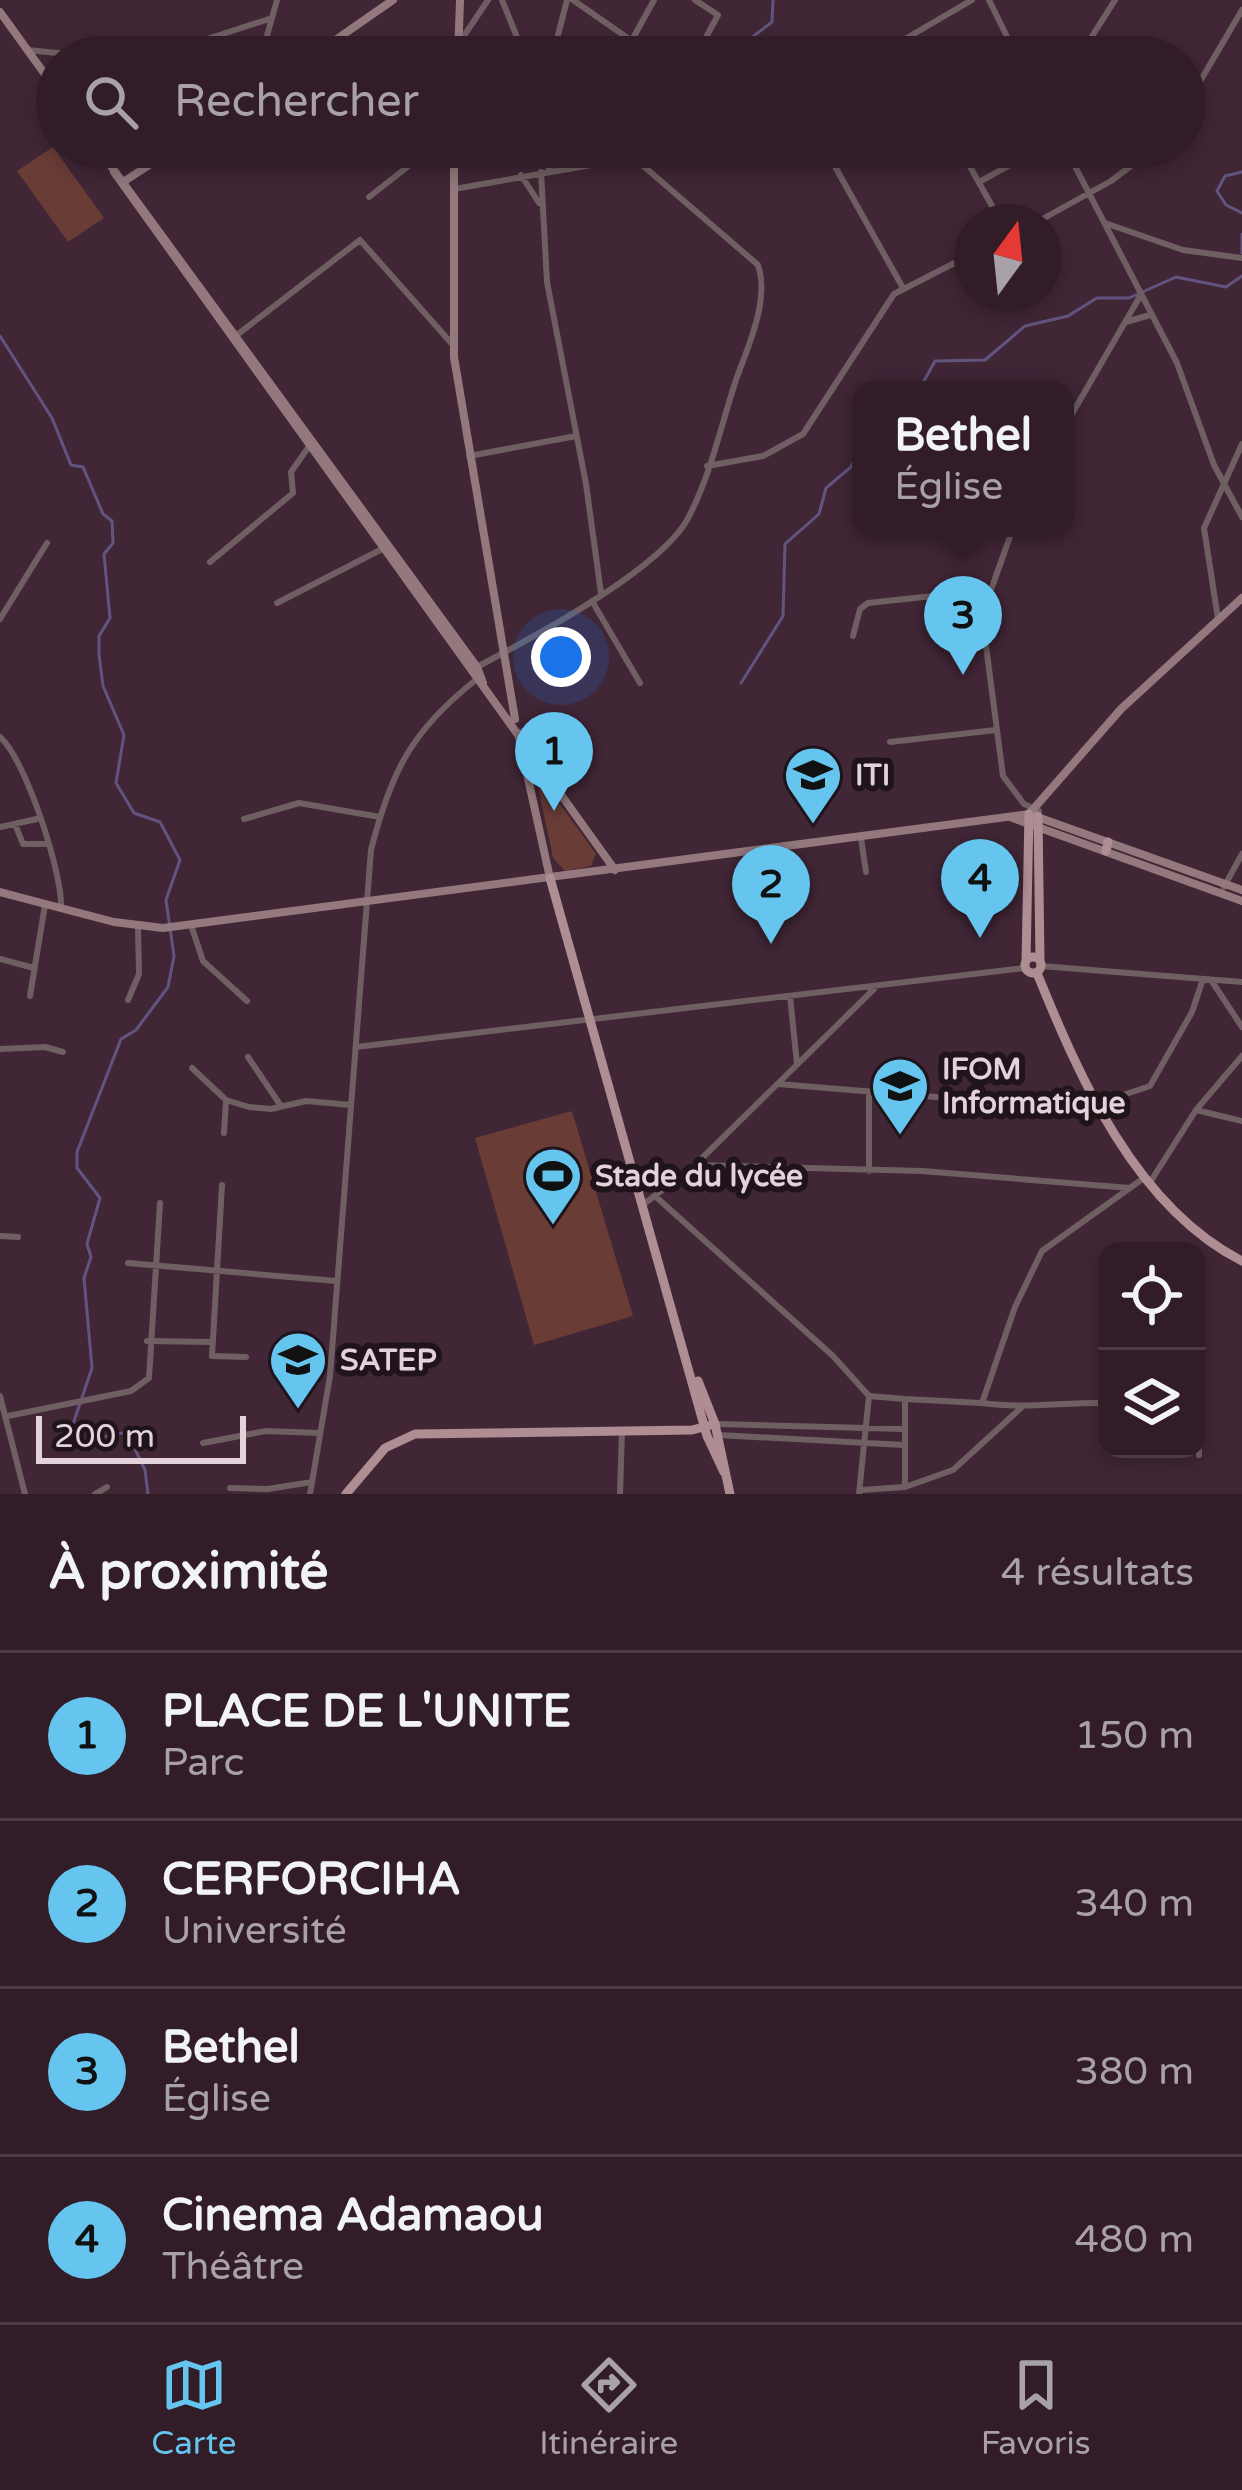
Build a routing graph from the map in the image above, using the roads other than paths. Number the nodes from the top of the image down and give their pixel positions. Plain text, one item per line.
1 (277, 0) edge
2 (393, 0) edge
3 (460, 0) edge
4 (488, 0) edge
5 (502, 0) edge
6 (570, 0) edge
7 (654, 0) edge
8 (695, 0) edge
9 (972, 0) edge
10 (989, 0) edge
11 (1114, 0) edge
12 (1242, 10) edge
13 (0, 12) edge
14 (269, 20) junction
15 (636, 25) junction
16 (622, 33) junction
17 (217, 36) edge
18 (266, 36) edge
19 (341, 36) edge
20 (459, 36) edge
21 (464, 36) edge
22 (517, 36) edge
23 (558, 36) edge
24 (625, 36) edge
25 (635, 36) edge
26 (707, 36) edge
27 (911, 36) edge
28 (1007, 36) edge
29 (1091, 36) edge
30 (27, 50) junction
31 (36, 51) edge
32 (36, 63) edge
33 (1206, 71) edge
34 (111, 168) edge
35 (145, 168) edge
36 (406, 168) edge
37 (454, 168) edge
38 (564, 168) edge
39 (646, 168) edge
40 (836, 168) edge
41 (971, 168) edge
42 (1005, 168) edge
43 (1077, 168) edge
44 (1126, 168) edge
45 (551, 170) joint
46 (541, 172) junction
47 (520, 175) junction
48 (979, 182) junction
49 (122, 183) junction
50 (454, 189) junction
51 (1091, 192) junction
52 (369, 196) dead end
53 (539, 203) junction
54 (991, 204) edge
55 (1062, 208) edge
56 (1106, 224) junction
57 (1241, 259) edge
58 (954, 263) edge
59 (903, 288) junction
60 (1138, 295) junction
61 (1150, 315) junction
62 (1126, 322) junction
63 (234, 337) junction
64 (454, 345) junction
65 (1074, 411) edge
66 (576, 436) junction
67 (1242, 444) edge
68 (311, 445) junction
69 (469, 456) junction
70 (707, 466) junction
71 (1222, 480) junction
72 (1242, 518) edge
73 (1010, 537) edge
74 (47, 543) dead end
75 (385, 547) junction
76 (210, 562) dead end
77 (989, 590) junction
78 (601, 593) junction
79 (1242, 598) edge
80 (592, 601) junction
81 (277, 603) dead end
82 (0, 619) edge
83 (1218, 619) junction
84 (853, 636) dead end
85 (501, 655) junction
86 (480, 676) junction
87 (640, 683) dead end
88 (516, 725) junction
89 (996, 730) junction
90 (0, 737) edge
91 (890, 742) dead end
92 (1035, 814) junction
93 (380, 817) junction
94 (38, 819) junction
95 (244, 819) dead end
96 (15, 824) junction
97 (0, 827) edge
98 (861, 838) junction
99 (49, 844) junction
100 (1242, 854) edge
101 (615, 869) junction
102 (866, 872) dead end
103 (550, 878) junction
104 (1026, 885) junction
105 (1039, 885) junction
106 (1224, 888) junction
107 (1242, 890) edge
108 (0, 892) edge
109 (1242, 901) edge
110 (45, 903) junction
111 (365, 904) junction
112 (61, 908) junction
113 (191, 925) junction
114 (138, 927) junction
115 (0, 959) edge
116 (1034, 966) junction
117 (34, 968) junction
118 (1207, 979) junction
119 (1242, 982) edge
120 (876, 986) junction
121 (30, 996) dead end
122 (790, 996) junction
123 (128, 1000) dead end
124 (248, 1001) dead end
125 (593, 1019) junction
126 (1242, 1027) edge
127 (356, 1047) junction
128 (0, 1049) edge
129 (63, 1052) dead end
130 (1242, 1056) edge
131 (248, 1058) dead end
132 (797, 1066) junction
133 (192, 1068) dead end
134 (778, 1084) junction
135 (869, 1094) junction
136 (226, 1100) junction
137 (1100, 1102) junction
138 (350, 1105) junction
139 (280, 1106) junction
140 (1196, 1110) junction
141 (1242, 1121) edge
142 (224, 1133) dead end
143 (695, 1165) junction
144 (869, 1171) junction
145 (1144, 1183) junction
146 (221, 1185) dead end
147 (1130, 1188) junction
148 (655, 1196) junction
149 (160, 1203) dead end
150 (644, 1204) junction
151 (0, 1236) edge
152 (18, 1237) dead end
153 (1242, 1261) edge
154 (128, 1263) dead end
155 (157, 1265) junction
156 (217, 1270) junction
157 (337, 1281) junction
158 (148, 1341) junction
159 (212, 1342) junction
160 (246, 1358) dead end
161 (0, 1396) edge
162 (869, 1396) junction
163 (905, 1399) junction
164 (982, 1403) junction
165 (1098, 1403) edge
166 (1022, 1408) junction
167 (8, 1416) junction
168 (868, 1427) junction
169 (905, 1429) junction
170 (622, 1430) junction
171 (711, 1430) junction
172 (320, 1433) junction
173 (203, 1442) dead end
174 (868, 1443) junction
175 (904, 1444) junction
176 (312, 1482) junction
177 (107, 1487) dead end
178 (905, 1487) junction
179 (230, 1488) dead end
180 (860, 1492) edge
181 (26, 1494) edge
182 (95, 1494) edge
183 (310, 1494) edge
184 (346, 1494) edge
185 (620, 1494) edge
186 (730, 1494) edge

1 - 14 street
2 - 19 main road
3 - 20 main road
4 - 21 street
5 - 22 street
6 - 16 street
6 - 23 street
7 - 15 street
8 - 26 street
9 - 27 street
10 - 28 street
11 - 29 street
12 - 33 street
13 - 30 main road
14 - 17 street
14 - 18 street
15 - 16 street
15 - 25 street
16 - 24 street
30 - 31 street
30 - 32 main road
34 - 49 main road
35 - 49 main road
36 - 52 street
37 - 50 main road
38 - 45 street
39 - 70 street
40 - 59 street
41 - 48 street
42 - 48 street
43 - 51 street
44 - 51 street
45 - 46 street
46 - 47 street
46 - 53 street
47 - 50 street
47 - 53 street
48 - 54 street
49 - 63 main road
50 - 64 main road
51 - 55 street
51 - 56 street
53 - 66 street
56 - 57 street
56 - 60 street
58 - 59 street
59 - 70 street
60 - 61 street
60 - 62 street
61 - 62 street
61 - 71 street
62 - 65 street
63 - 64 street
63 - 68 main road
64 - 69 main road
66 - 69 street
66 - 78 street
67 - 71 street
68 - 75 main road
68 - 76 street
69 - 85 main road
70 - 78 street
71 - 72 street
71 - 83 street
73 - 77 street
74 - 82 street
75 - 81 street
75 - 86 main road
77 - 84 street
77 - 89 street
78 - 80 street
79 - 83 main road
80 - 85 street
80 - 87 street
83 - 92 main road
85 - 86 street
85 - 88 main road
86 - 88 main road
86 - 93 street
88 - 101 main road
88 - 103 main road
89 - 91 street
89 - 92 street
90 - 94 street
92 - 98 main road
92 - 104 main road
92 - 105 main road
92 - 106 main road
93 - 95 street
93 - 111 street
94 - 96 street
94 - 99 street
96 - 97 street
96 - 99 street
98 - 101 main road
98 - 102 street
99 - 112 street
100 - 106 street
101 - 103 main road
103 - 111 main road
103 - 125 main road
104 - 105 main road
104 - 116 main road
105 - 116 main road
106 - 107 main road
106 - 109 main road
108 - 110 main road
110 - 112 main road
110 - 117 street
111 - 113 main road
111 - 127 street
112 - 114 main road
113 - 114 main road
113 - 124 street
114 - 123 street
115 - 117 street
116 - 118 street
116 - 120 street
116 - 137 main road
117 - 121 street
118 - 119 street
118 - 126 street
118 - 137 street
120 - 122 street
120 - 132 street
122 - 125 street
122 - 132 street
125 - 127 street
125 - 150 main road
127 - 138 street
128 - 129 street
130 - 140 street
131 - 139 street
132 - 134 street
133 - 136 street
134 - 135 street
134 - 143 street
135 - 137 street
135 - 144 street
136 - 139 street
136 - 142 street
137 - 145 main road
138 - 139 street
138 - 157 street
140 - 141 street
140 - 145 street
143 - 144 street
143 - 148 street
144 - 147 street
145 - 147 street
145 - 153 main road
146 - 156 street
147 - 164 street
148 - 150 street
148 - 162 street
149 - 155 street
150 - 171 main road
151 - 152 street
154 - 155 street
155 - 156 street
155 - 158 street
156 - 157 street
156 - 159 street
157 - 172 street
158 - 159 street
158 - 167 street
159 - 160 street
161 - 167 street
162 - 163 street
162 - 168 street
163 - 164 street
163 - 169 street
164 - 166 street
165 - 166 street
166 - 178 street
167 - 181 street
168 - 169 street
168 - 171 street
168 - 174 street
169 - 175 street
170 - 171 main road
170 - 184 main road
170 - 185 street
171 - 174 street
171 - 186 main road
172 - 173 street
172 - 176 street
174 - 175 street
174 - 180 street
175 - 178 street
176 - 179 street
176 - 183 street
177 - 182 street
178 - 180 street

